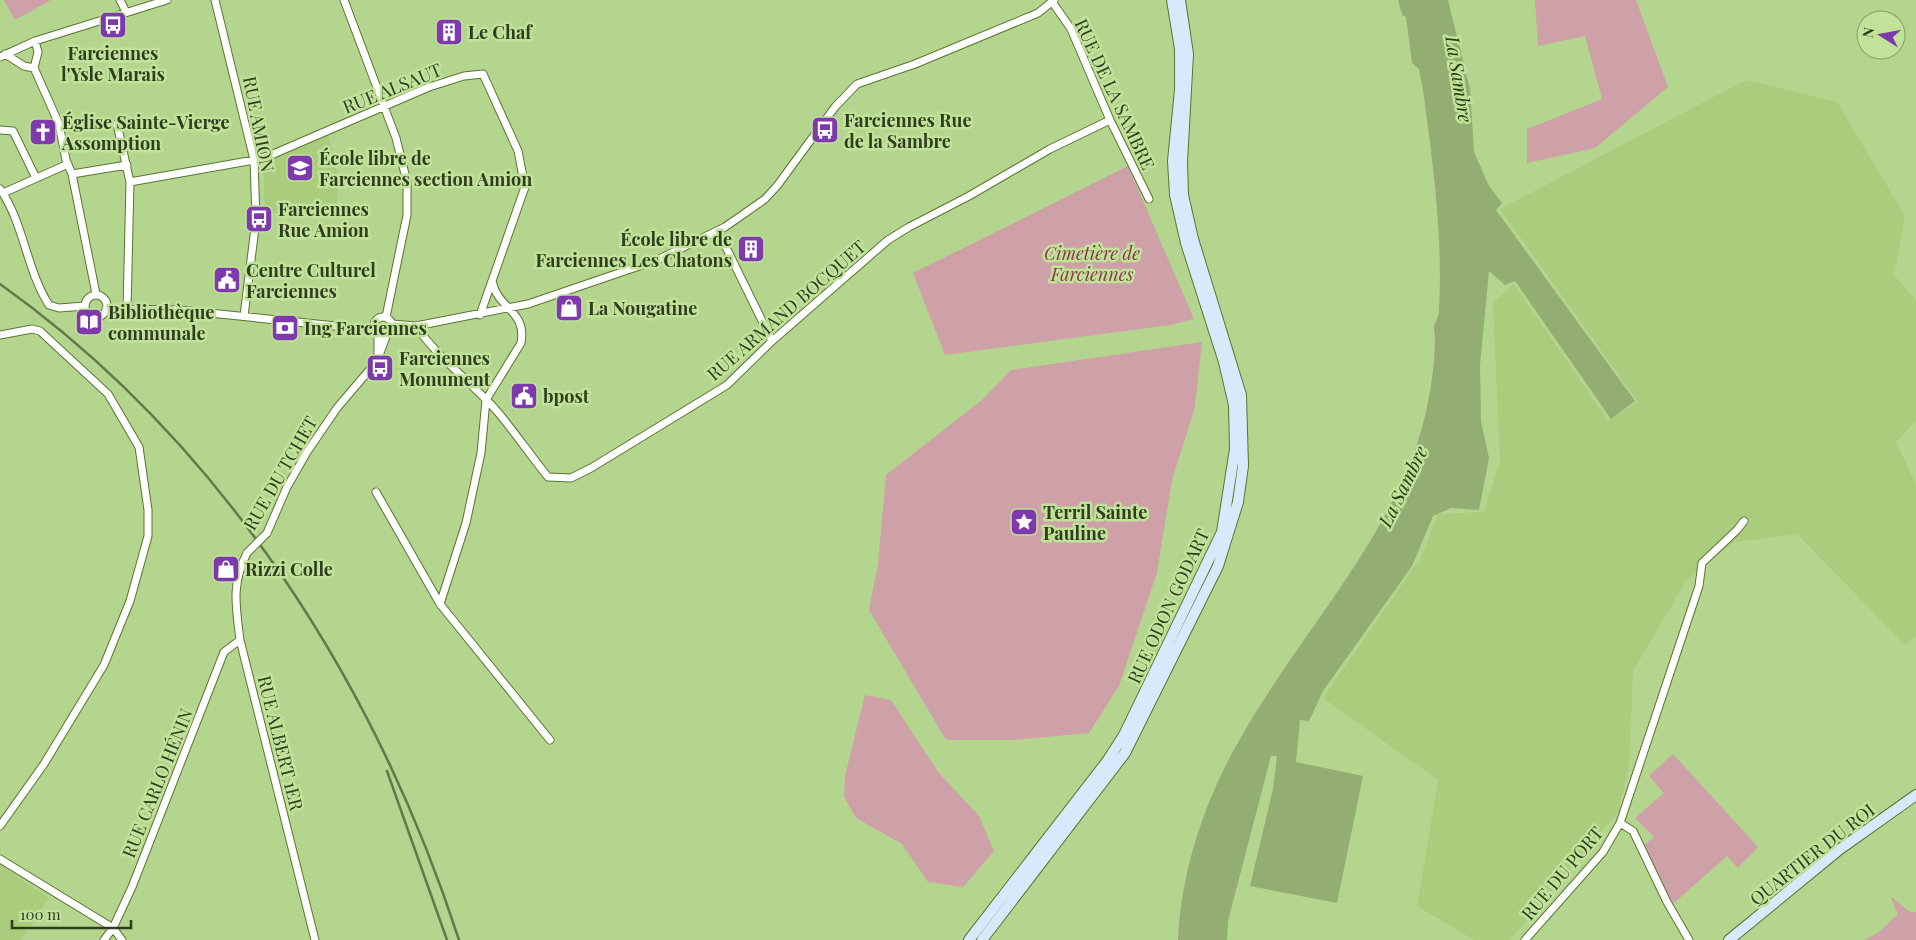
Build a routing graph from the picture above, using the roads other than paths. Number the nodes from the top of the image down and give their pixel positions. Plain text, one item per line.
1 (120, 0) edge
2 (167, 0) edge
3 (215, 0) edge
4 (344, 0) edge
5 (1172, 0) edge
6 (1180, 0) edge
7 (1053, 1) edge
8 (126, 12) junction
9 (35, 42) junction
10 (2, 55) edge
11 (34, 68) junction
12 (384, 108) junction
13 (1110, 120) junction
14 (117, 124) dead end
15 (0, 130) edge
16 (254, 160) junction
17 (68, 164) junction
18 (127, 165) junction
19 (72, 174) junction
20 (36, 178) junction
21 (130, 182) junction
22 (1, 191) edge
23 (1149, 199) dead end
24 (718, 230) junction
25 (492, 281) junction
26 (96, 294) junction
27 (85, 306) junction
28 (510, 308) junction
29 (106, 309) junction
30 (126, 310) junction
31 (480, 315) junction
32 (244, 316) junction
33 (386, 317) junction
34 (416, 326) junction
35 (390, 329) junction
36 (376, 332) junction
37 (0, 335) edge
38 (772, 341) junction
39 (378, 361) junction
40 (486, 400) junction
41 (376, 492) dead end
42 (1744, 521) dead end
43 (247, 553) joint
44 (440, 604) junction
45 (240, 640) junction
46 (550, 740) dead end
47 (1916, 795) edge
48 (1620, 823) junction
49 (0, 826) edge
50 (0, 859) edge
51 (113, 928) junction
52 (104, 940) edge
53 (122, 940) edge
54 (315, 940) edge
55 (969, 940) edge
56 (982, 940) edge
57 (1525, 940) edge
58 (1689, 940) edge
59 (1729, 940) edge

1 - 8 street
2 - 8 street
3 - 16 street, RUE AMION
4 - 12 street
5 - 55 main road, RUE ODON GODART
6 - 56 main road, RUE ODON GODART
7 - 13 street, RUE DE LA SAMBRE
7 - 24 street
8 - 9 street
9 - 10 street
9 - 11 street
10 - 11 street
11 - 17 street
12 - 16 street, RUE ALSAUT
12 - 25 street, RUE ALSAUT
12 - 33 street
13 - 23 street, RUE DE LA SAMBRE
13 - 38 street, RUE ARMAND BOCQUET
14 - 18 street
15 - 20 street
16 - 21 street, RUE ALSAUT
16 - 32 street, RUE AMION
17 - 19 street
17 - 20 street
18 - 19 street
18 - 21 street
19 - 26 street
20 - 22 street
21 - 30 street
22 - 27 street
24 - 28 street
24 - 38 street
25 - 28 street
25 - 31 street, RUE ALSAUT
26 - 27 street
26 - 29 street
27 - 29 street
28 - 31 street
28 - 40 street
29 - 30 street
30 - 32 street
31 - 34 street
32 - 36 street
33 - 35 street
33 - 36 street
34 - 35 street
34 - 40 street, RUE ARMAND BOCQUET
35 - 36 street
35 - 39 street, RUE DU TCHET
36 - 39 street
37 - 49 street
38 - 40 street, RUE ARMAND BOCQUET
39 - 43 street, RUE DU TCHET, bridge
40 - 44 street
41 - 44 street
42 - 48 street, RUE DU PORT
43 - 45 street, RUE ALBERT 1ER
44 - 46 street
45 - 51 street, RUE CARLO HÉNIN
45 - 54 street, RUE ALBERT 1ER
47 - 59 main road, QUARTIER DU ROI
48 - 57 street, RUE DU PORT
48 - 58 street
50 - 51 street
51 - 52 street, RUE CARLO HÉNIN
51 - 53 street

